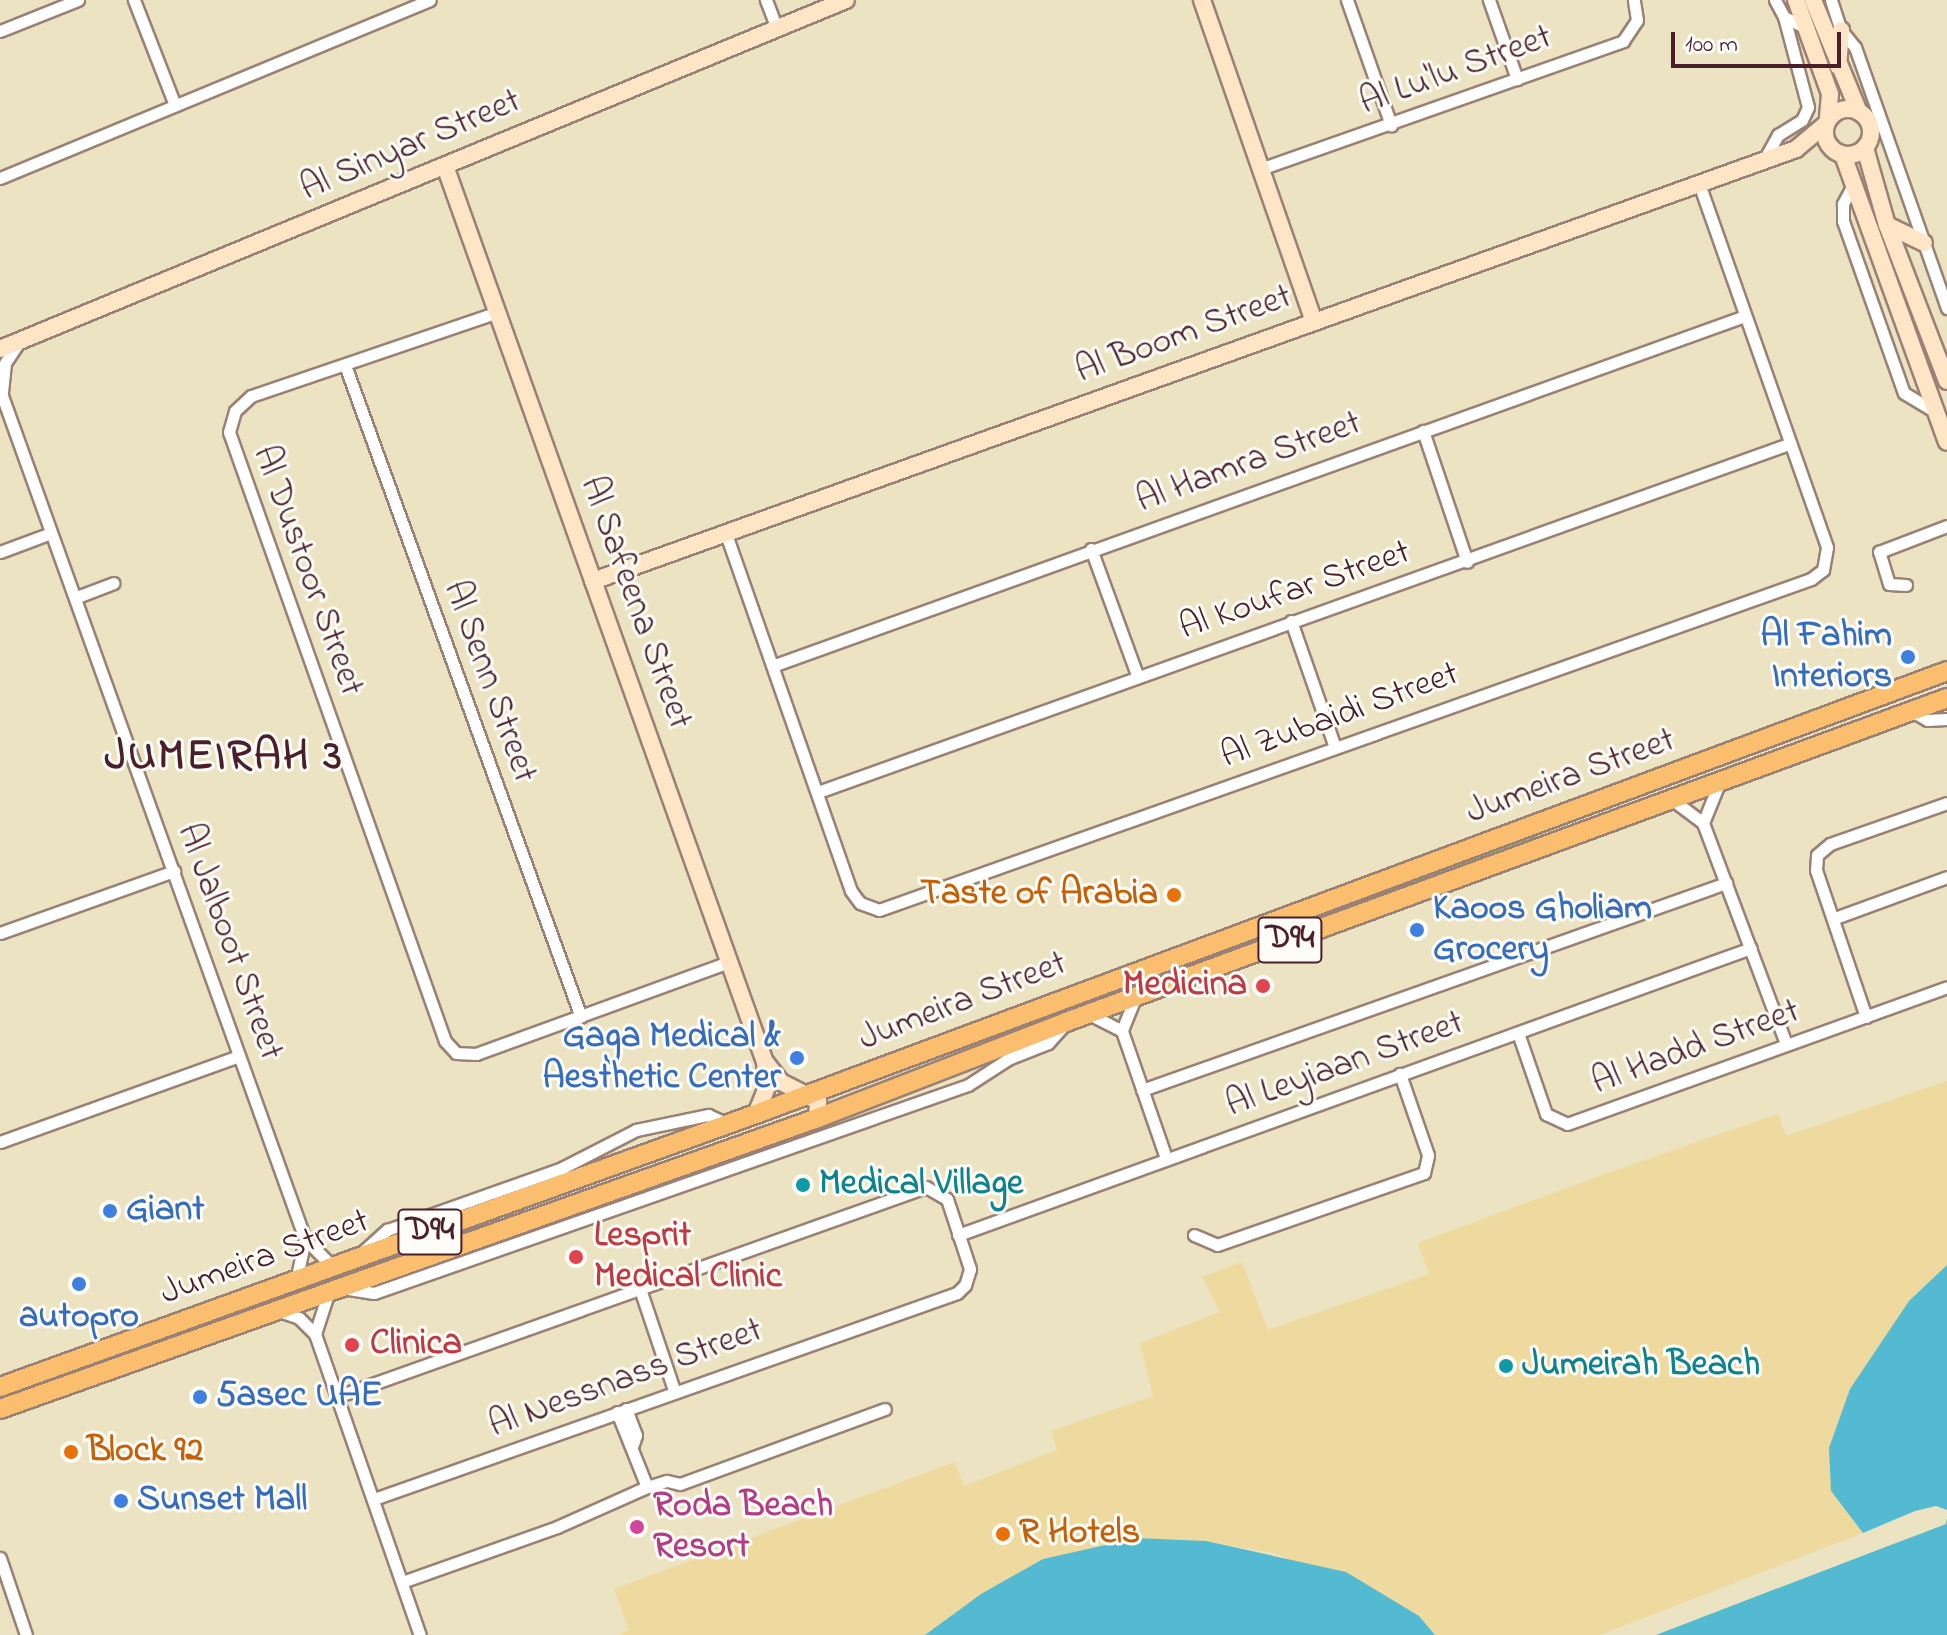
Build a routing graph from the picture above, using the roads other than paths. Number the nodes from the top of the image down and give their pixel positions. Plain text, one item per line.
1 (78, 0) edge
2 (134, 0) edge
3 (430, 0) edge
4 (766, 0) edge
5 (846, 0) edge
6 (1202, 0) edge
7 (1347, 0) edge
8 (1489, 0) edge
9 (1634, 0) edge
10 (1775, 0) edge
11 (1796, 0) edge
12 (1813, 0) edge
13 (1831, 0) edge
14 (1784, 17) junction
15 (777, 28) junction
16 (1807, 28) junction
17 (1841, 30) junction
18 (0, 31) edge
19 (1838, 68) junction
20 (1517, 79) junction
21 (175, 105) junction
22 (1859, 112) junction
23 (1827, 122) junction
24 (1391, 125) junction
25 (1865, 148) junction
26 (1796, 149) junction
27 (1838, 152) junction
28 (1764, 160) junction
29 (445, 166) junction
30 (1263, 168) junction
31 (0, 178) edge
32 (1854, 183) junction
33 (1699, 184) junction
34 (1887, 225) junction
35 (1924, 243) junction
36 (1947, 308) edge
37 (495, 313) junction
38 (1742, 317) junction
39 (1314, 322) junction
40 (20, 341) junction
41 (0, 349) edge
42 (345, 365) junction
43 (1947, 381) edge
44 (1, 391) edge
45 (1937, 413) junction
46 (1423, 431) junction
47 (1947, 442) edge
48 (1789, 444) junction
49 (1947, 526) edge
50 (51, 533) junction
51 (726, 534) junction
52 (1091, 549) junction
53 (0, 552) edge
54 (1467, 562) junction
55 (593, 581) junction
56 (113, 583) dead end
57 (1906, 585) dead end
58 (77, 597) junction
59 (1291, 621) junction
60 (775, 665) junction
61 (1947, 671) edge
62 (1137, 675) junction
63 (1947, 698) edge
64 (1910, 710) junction
65 (1947, 719) edge
66 (1335, 747) junction
67 (1718, 786) junction
68 (818, 792) junction
69 (1674, 801) junction
70 (1947, 803) edge
71 (1703, 823) junction
72 (174, 871) junction
73 (1947, 877) edge
74 (1726, 883) junction
75 (1835, 918) junction
76 (0, 933) edge
77 (1751, 948) junction
78 (729, 962) junction
79 (1947, 987) edge
80 (1136, 997) junction
81 (1088, 1014) junction
82 (581, 1017) junction
83 (1866, 1017) junction
84 (1066, 1022) junction
85 (1122, 1031) junction
86 (1518, 1033) junction
87 (1786, 1044) junction
88 (239, 1056) junction
89 (765, 1062) junction
90 (1400, 1074) junction
91 (860, 1076) junction
92 (1142, 1090) junction
93 (807, 1095) junction
94 (872, 1098) junction
95 (756, 1114) junction
96 (817, 1119) junction
97 (0, 1142) edge
98 (1166, 1158) junction
99 (958, 1235) junction
100 (1194, 1235) dead end
101 (305, 1239) junction
102 (334, 1268) junction
103 (296, 1281) junction
104 (640, 1289) junction
105 (335, 1290) junction
106 (278, 1311) junction
107 (315, 1334) junction
108 (4, 1383) edge
109 (674, 1390) junction
110 (336, 1397) junction
111 (0, 1409) edge
112 (885, 1409) dead end
113 (622, 1411) junction
114 (647, 1487) junction
115 (374, 1499) junction
116 (0, 1558) edge
117 (402, 1582) junction
118 (26, 1635) edge
119 (420, 1635) edge

1 - 18 street
2 - 21 street
3 - 21 street
4 - 15 street
5 - 15 street, Al Sinyar Street
6 - 30 street
7 - 24 street
8 - 20 street
9 - 20 street, Al Lu'lu Street
10 - 14 street
11 - 16 street
12 - 19 street
13 - 17 street
14 - 16 street
14 - 28 street
15 - 29 street, Al Sinyar Street
16 - 23 street
17 - 19 street
17 - 35 street
19 - 22 street
20 - 24 street, Al Lu'lu Street
21 - 31 street
22 - 23 street
22 - 25 street
23 - 26 street, Al Boom Street
23 - 27 street
24 - 30 street, Al Lu'lu Street
25 - 27 street
25 - 34 street
26 - 27 street, Al Boom Street
26 - 28 street, Al Boom Street
27 - 32 street
28 - 33 street, Al Boom Street
29 - 37 street, Al Safeena Street
29 - 40 street, Al Sinyar Street
30 - 39 street
32 - 45 street
32 - 45 street
33 - 38 street, Al Zubaidi Street
33 - 39 street, Al Boom Street
34 - 35 street
34 - 43 street
35 - 36 street
37 - 42 street, Al Dustoor Street
37 - 55 street, Al Safeena Street
38 - 46 street, Al Hamra Street
38 - 48 street, Al Zubaidi Street
39 - 51 street, Al Boom Street
40 - 41 street, Al Sinyar Street
40 - 44 street, Al Jalboot Street
42 - 82 street, Al Senn Street
42 - 82 street, Al Dustoor Street
44 - 50 street, Al Jalboot Street
45 - 47 street
46 - 52 street, Al Hamra Street
46 - 54 street
48 - 54 street, Al Koufar Street
48 - 66 street, Al Zubaidi Street
49 - 57 street
50 - 53 street
50 - 58 street, Al Jalboot Street
51 - 55 street, Al Boom Street
51 - 60 street, Al Zubaidi Street
52 - 60 street, Al Hamra Street
52 - 62 street
54 - 59 street, Al Koufar Street
55 - 78 street, Al Safeena Street
56 - 58 street
58 - 72 street, Al Jalboot Street
59 - 62 street, Al Koufar Street
59 - 66 street
60 - 68 street, Al Zubaidi Street
61 - 91 main road, Jumeira Street / D94
62 - 68 street, Al Koufar Street
63 - 64 main road, Jumeira Street / D94
64 - 65 street
64 - 67 main road, Jumeira Street / D94
66 - 68 street, Al Zubaidi Street
67 - 69 main road, Jumeira Street / D94
67 - 71 street
69 - 71 street
69 - 80 main road, Jumeira Street / D94
70 - 75 street
71 - 74 street
72 - 76 street
72 - 88 street, Al Jalboot Street
73 - 75 street
74 - 77 street
74 - 92 street
75 - 83 street
77 - 86 street, Al Leyiaan Street
77 - 87 street
78 - 82 street, Al Dustoor Street
78 - 89 street, Al Safeena Street
79 - 83 street, Al Hadd Street
80 - 81 main road, Jumeira Street / D94
80 - 85 street
81 - 84 main road, Jumeira Street / D94
81 - 85 street
83 - 87 street, Al Hadd Street
84 - 94 main road, Jumeira Street / D94
84 - 105 street
85 - 92 street
86 - 87 street, Al Hadd Street
86 - 90 street, Al Leyiaan Street
88 - 97 street
88 - 101 street, Al Jalboot Street
89 - 93 street, Al Safeena Street
89 - 95 street, Al Safeena Street
90 - 98 street, Al Leyiaan Street
90 - 100 street
91 - 93 main road, Jumeira Street / D94
91 - 94 main road
92 - 98 street
93 - 95 main road, Jumeira Street / D94
93 - 96 street
94 - 96 main road, Jumeira Street / D94
95 - 102 main road, Jumeira Street / D94
96 - 105 main road, Jumeira Street / D94
98 - 99 street, Al Leyiaan Street
99 - 104 street, Al Nessnass Street
99 - 109 street, Al Nessnass Street
101 - 102 street, Al Jalboot Street
101 - 103 street
102 - 103 main road, Jumeira Street / D94
103 - 108 main road, Jumeira Street / D94
104 - 109 street
104 - 110 street, Al Nessnass Street
105 - 106 main road, Jumeira Street / D94
105 - 107 street
106 - 107 street
106 - 111 main road, Jumeira Street / D94
107 - 110 street
109 - 113 street, Al Nessnass Street
110 - 115 street
112 - 114 street
113 - 114 street
113 - 115 street, Al Nessnass Street
114 - 117 street
115 - 117 street
116 - 118 street
117 - 119 street

